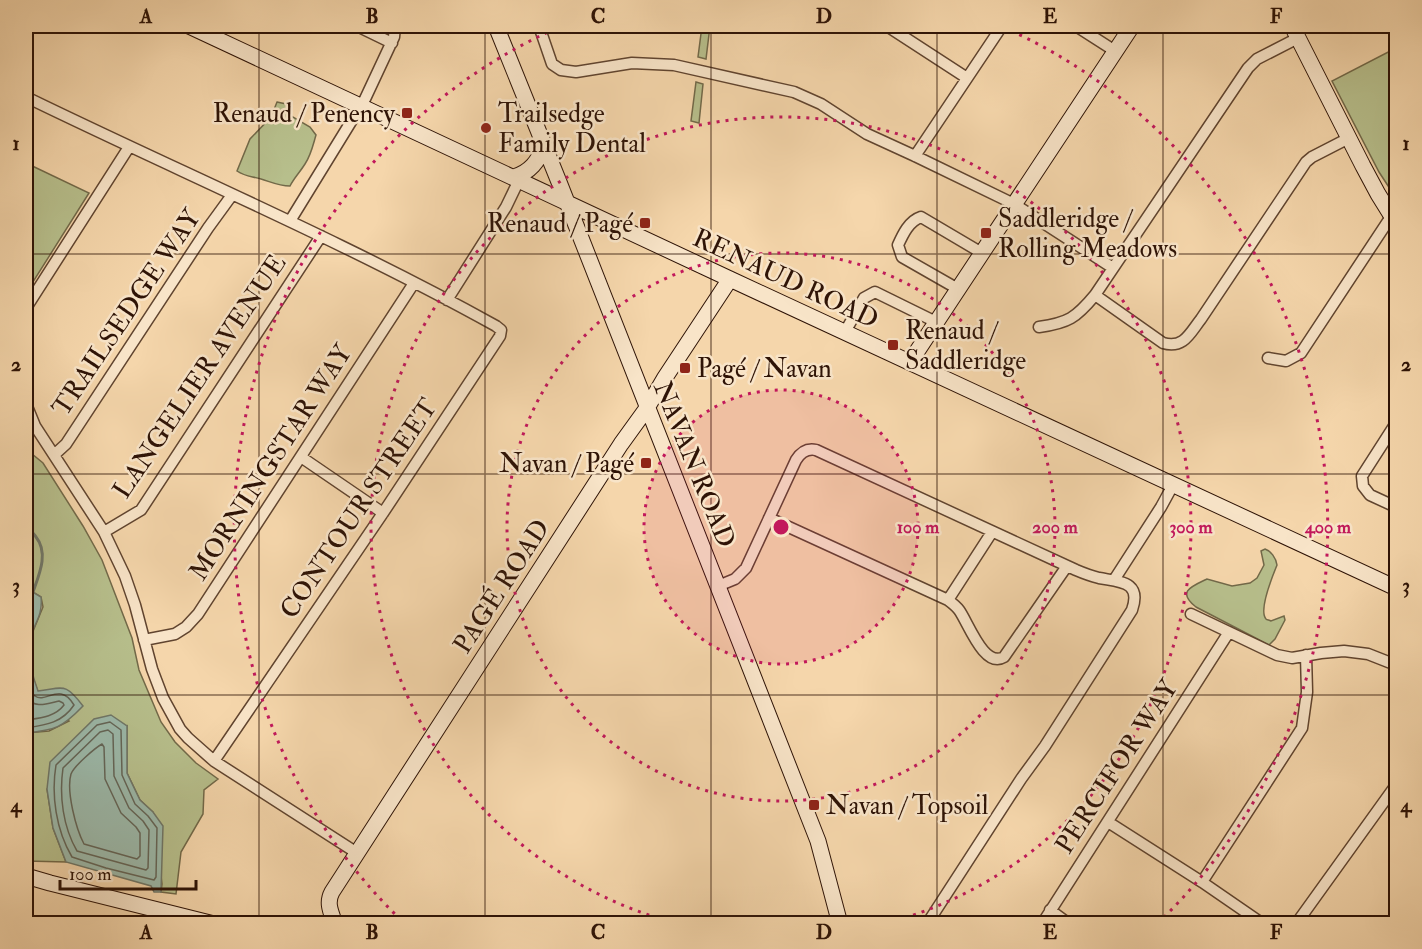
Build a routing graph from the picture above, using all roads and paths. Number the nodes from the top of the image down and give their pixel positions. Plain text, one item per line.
1 (189, 26) edge
2 (357, 26) edge
3 (395, 26) edge
4 (496, 26) edge
5 (538, 26) edge
6 (887, 26) edge
7 (1002, 26) edge
8 (1076, 26) edge
9 (1132, 26) edge
10 (1295, 32) edge
11 (392, 43) junction
12 (1115, 51) junction
13 (967, 78) junction
14 (26, 97) edge
15 (361, 106) junction
16 (1349, 138) junction
17 (544, 146) junction
18 (129, 147) junction
19 (915, 156) junction
20 (517, 178) junction
21 (232, 195) junction
22 (567, 202) junction
23 (1014, 204) junction
24 (1395, 216) edge
25 (290, 221) junction
26 (321, 236) junction
27 (982, 253) junction
28 (1113, 268) junction
29 (730, 279) junction
30 (414, 283) junction
31 (958, 289) junction
32 (1095, 295) junction
33 (447, 300) junction
34 (26, 308) edge
35 (936, 322) junction
36 (1039, 327) dead end
37 (845, 332) junction
38 (1268, 358) dead end
39 (910, 362) junction
40 (26, 404) edge
41 (647, 408) junction
42 (1396, 423) edge
43 (54, 455) junction
44 (301, 457) junction
45 (1173, 484) junction
46 (1396, 507) edge
47 (383, 513) junction
48 (769, 518) junction
49 (105, 532) junction
50 (992, 532) junction
51 (1067, 566) junction
52 (1114, 580) junction
53 (718, 586) junction
54 (1396, 588) edge
55 (948, 600) junction
56 (1191, 614) dead end
57 (1229, 632) junction
58 (144, 640) junction
59 (1306, 656) junction
60 (1396, 665) edge
61 (214, 761) junction
62 (1394, 792) edge
63 (1108, 822) junction
64 (357, 853) junction
65 (26, 876) edge
66 (1202, 882) junction
67 (1050, 910) junction
68 (214, 924) edge
69 (335, 924) edge
70 (840, 924) edge
71 (927, 924) edge
72 (1042, 924) edge
73 (1068, 924) edge
74 (1263, 924) edge
75 (1296, 924) edge

1 - 15 street, RENAUD ROAD
2 - 11 street
3 - 11 street
4 - 17 street, NAVAN ROAD
5 - 19 street
6 - 13 street
7 - 13 street
8 - 12 street
9 - 12 street
10 - 16 street
10 - 28 street
11 - 15 street
12 - 23 street
13 - 19 street
14 - 18 street
15 - 20 street, RENAUD ROAD
15 - 25 street
16 - 24 street
16 - 32 street
17 - 20 street
17 - 22 street, NAVAN ROAD
18 - 21 street
18 - 34 street
19 - 23 street
20 - 22 street, RENAUD ROAD
20 - 33 street
21 - 25 street, TRAILSEDGE WAY
21 - 43 street, TRAILSEDGE WAY
22 - 29 street, RENAUD ROAD
22 - 41 street, NAVAN ROAD
23 - 27 street
23 - 28 street
24 - 38 street
25 - 26 street, TRAILSEDGE WAY
26 - 30 street, TRAILSEDGE WAY
26 - 49 street, LANGELIER AVENUE
27 - 31 street
27 - 31 street
28 - 32 street
29 - 37 street, RENAUD ROAD
29 - 41 street, PAGÉ ROAD
30 - 33 street, TRAILSEDGE WAY
30 - 44 street, MORNINGSTAR WAY
31 - 35 street
32 - 36 street
33 - 47 street, CONTOUR STREET
35 - 37 street
35 - 39 street
37 - 39 street, RENAUD ROAD
39 - 45 street, RENAUD ROAD
40 - 43 street
41 - 53 street, NAVAN ROAD
41 - 64 street, PAGÉ ROAD
42 - 46 street
43 - 49 street, TRAILSEDGE WAY
44 - 47 street
44 - 58 street, MORNINGSTAR WAY
45 - 52 street
45 - 54 street, RENAUD ROAD
47 - 61 street, CONTOUR STREET
48 - 50 street
48 - 53 street
48 - 55 street
49 - 58 street, TRAILSEDGE WAY
50 - 51 street
50 - 55 street
51 - 52 street
51 - 55 street
52 - 71 street
53 - 70 street, NAVAN ROAD
56 - 57 street
57 - 59 street
57 - 63 street, PERCIFOR WAY
58 - 61 street, TRAILSEDGE WAY
59 - 60 street
59 - 66 street
61 - 64 street, TRAILSEDGE WAY
62 - 75 street
63 - 66 street
63 - 67 street, PERCIFOR WAY
64 - 69 street, PAGÉ ROAD
65 - 68 street
66 - 74 street
67 - 72 street, PERCIFOR WAY
67 - 73 street

